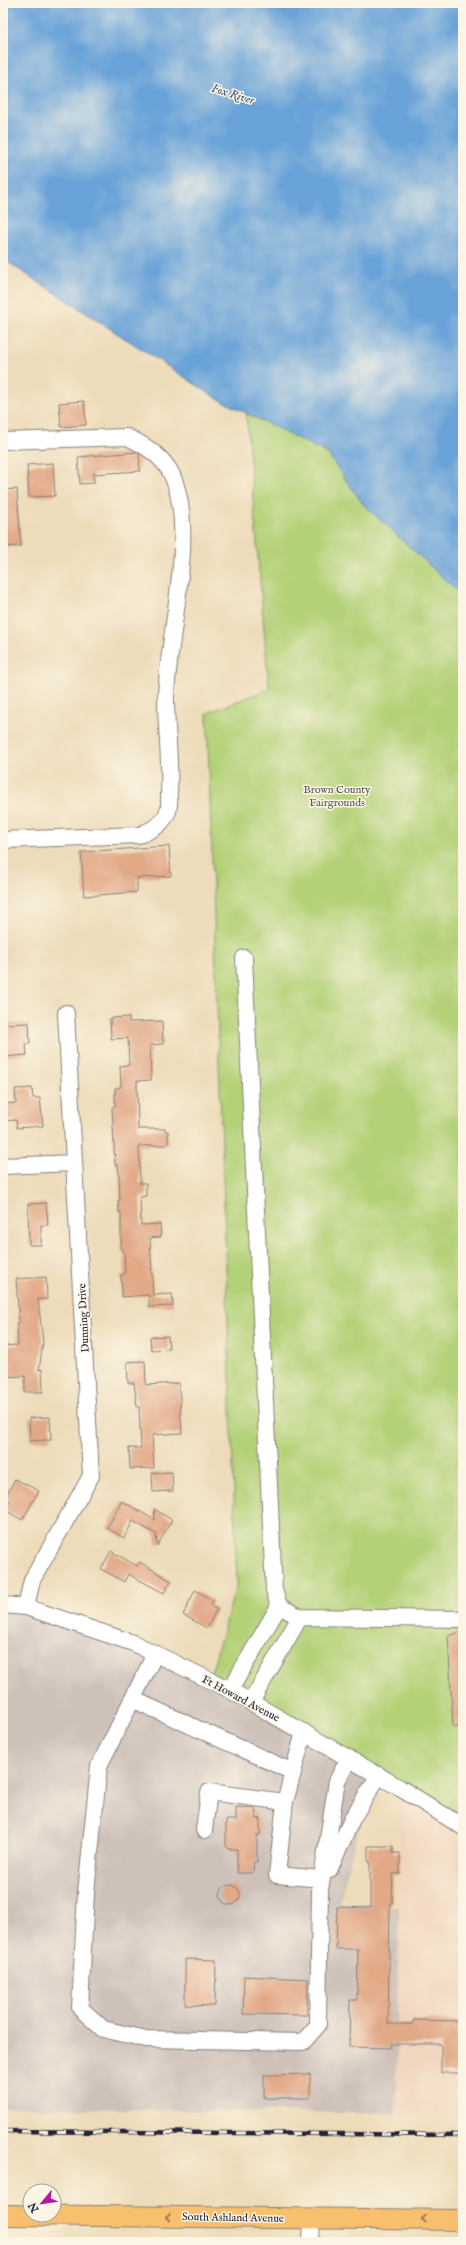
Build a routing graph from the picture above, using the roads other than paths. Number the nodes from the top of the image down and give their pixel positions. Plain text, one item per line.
1 (3, 441) edge
2 (3, 840) edge
3 (244, 958) dead end
4 (66, 1013) dead end
5 (74, 1163) junction
6 (3, 1166) edge
7 (3, 1604) edge
8 (279, 1606) junction
9 (26, 1607) junction
10 (300, 1617) junction
11 (463, 1619) edge
12 (155, 1654) junction
13 (230, 1690) junction
14 (132, 1699) junction
15 (251, 1702) junction
16 (304, 1732) junction
17 (349, 1758) junction
18 (293, 1772) junction
19 (379, 1775) junction
20 (286, 1802) junction
21 (463, 1827) edge
22 (204, 1830) dead end
23 (321, 1885) junction
24 (3, 2215) edge
25 (312, 2218) junction
26 (463, 2220) edge
27 (311, 2242) edge

1 - 2 street
3 - 8 street
4 - 5 street, Dunning Drive
5 - 6 street
5 - 9 street, Dunning Drive
7 - 9 street, Ft Howard Avenue
8 - 10 street
8 - 13 street
9 - 12 street, Ft Howard Avenue
10 - 11 street
10 - 15 street
12 - 13 street, Ft Howard Avenue
12 - 14 street
13 - 15 street, Ft Howard Avenue
14 - 18 street
14 - 23 street
15 - 16 street, Ft Howard Avenue
16 - 17 street, Ft Howard Avenue
16 - 18 street
17 - 19 street, Ft Howard Avenue
17 - 23 street
18 - 20 street
19 - 21 street, Ft Howard Avenue
19 - 23 street
20 - 22 street
20 - 23 street
25 -> 24 main road, South Ashland Avenue
26 -> 25 main road, South Ashland Avenue
25 - 27 street

